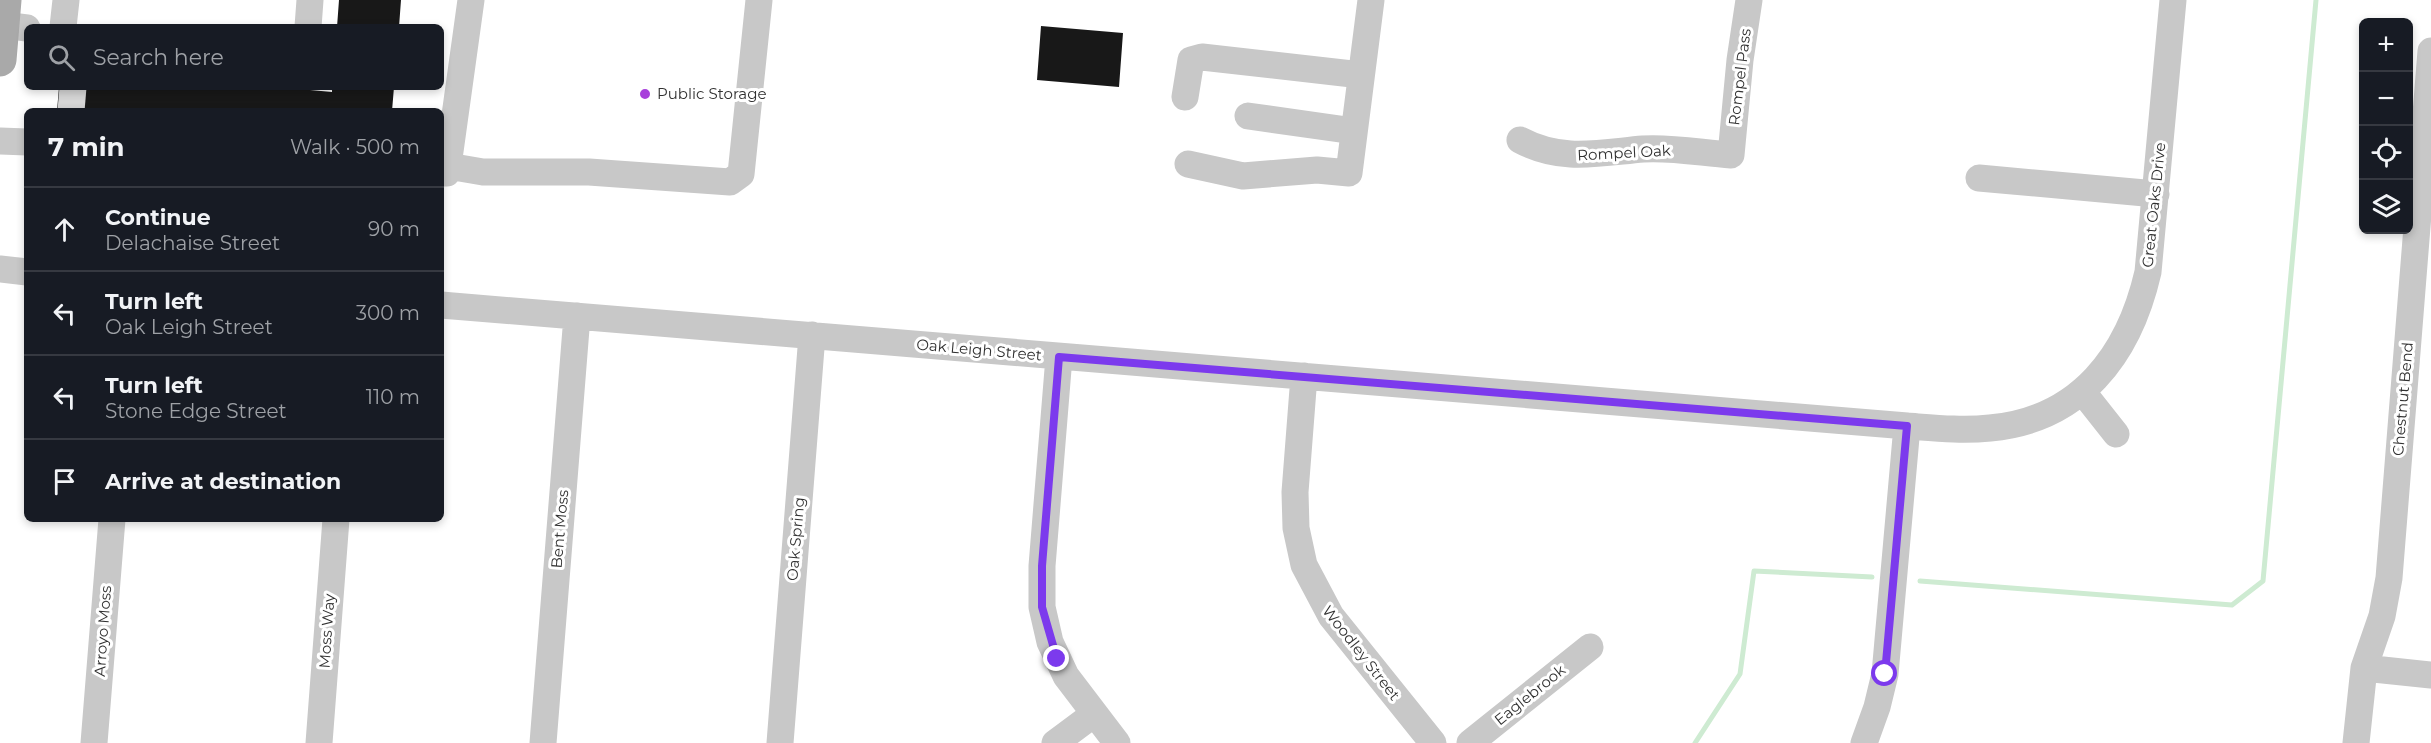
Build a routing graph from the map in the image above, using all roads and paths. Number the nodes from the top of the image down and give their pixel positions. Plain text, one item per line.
1 (66, 0) edge
2 (310, 0) edge
3 (471, 0) edge
4 (759, 0) edge
5 (1371, 0) edge
6 (1749, 0) edge
7 (2173, 0) edge
8 (63, 24) edge
9 (308, 24) edge
10 (2431, 51) edge
11 (1361, 75) junction
12 (1185, 97) dead end
13 (1248, 117) dead end
14 (1354, 131) junction
15 (1520, 140) dead end
16 (0, 141) edge
17 (24, 142) edge
18 (1731, 155) joint
19 (1188, 164) dead end
20 (444, 169) edge
21 (1979, 178) dead end
22 (2156, 194) junction
23 (0, 269) edge
24 (24, 272) edge
25 (444, 305) edge
26 (577, 316) junction
27 (812, 335) junction
28 (1059, 357) junction
29 (1304, 376) junction
30 (2082, 391) junction
31 (1907, 426) junction
32 (2116, 434) dead end
33 (111, 522) edge
34 (336, 522) edge
35 (1590, 647) dead end
36 (2364, 668) junction
37 (2431, 675) edge
38 (1094, 714) junction
39 (94, 743) edge
40 (319, 743) edge
41 (543, 743) edge
42 (780, 743) edge
43 (1055, 743) edge
44 (1117, 743) edge
45 (1432, 743) edge
46 (1470, 743) edge
47 (1864, 743) edge
48 (2356, 743) edge

1 - 8 street
2 - 9 street
3 - 20 street
4 - 20 street
5 - 11 street
6 - 18 street, Rompel Pass
7 - 22 street, Great Oaks Drive
10 - 36 street, Chestnut Bend
11 - 12 street
11 - 14 street
13 - 14 street
14 - 19 street
15 - 18 street, Rompel Oak
16 - 17 street
21 - 22 street
22 - 30 street, Great Oaks Drive
23 - 24 street
25 - 26 street, Oak Leigh Street
26 - 27 street, Oak Leigh Street
26 - 41 street, Bent Moss
27 - 28 street, Oak Leigh Street
27 - 42 street, Oak Spring
28 - 29 street, Oak Leigh Street
28 - 38 street
29 - 31 street, Oak Leigh Street
29 - 45 street, Woodley Street
30 - 31 street, Oak Leigh Street
30 - 32 street
31 - 47 street
33 - 39 street, Arroyo Moss
34 - 40 street, Moss Way
35 - 46 street, Eaglebrook
36 - 37 street
36 - 48 street, Chestnut Bend
38 - 43 street
38 - 44 street

